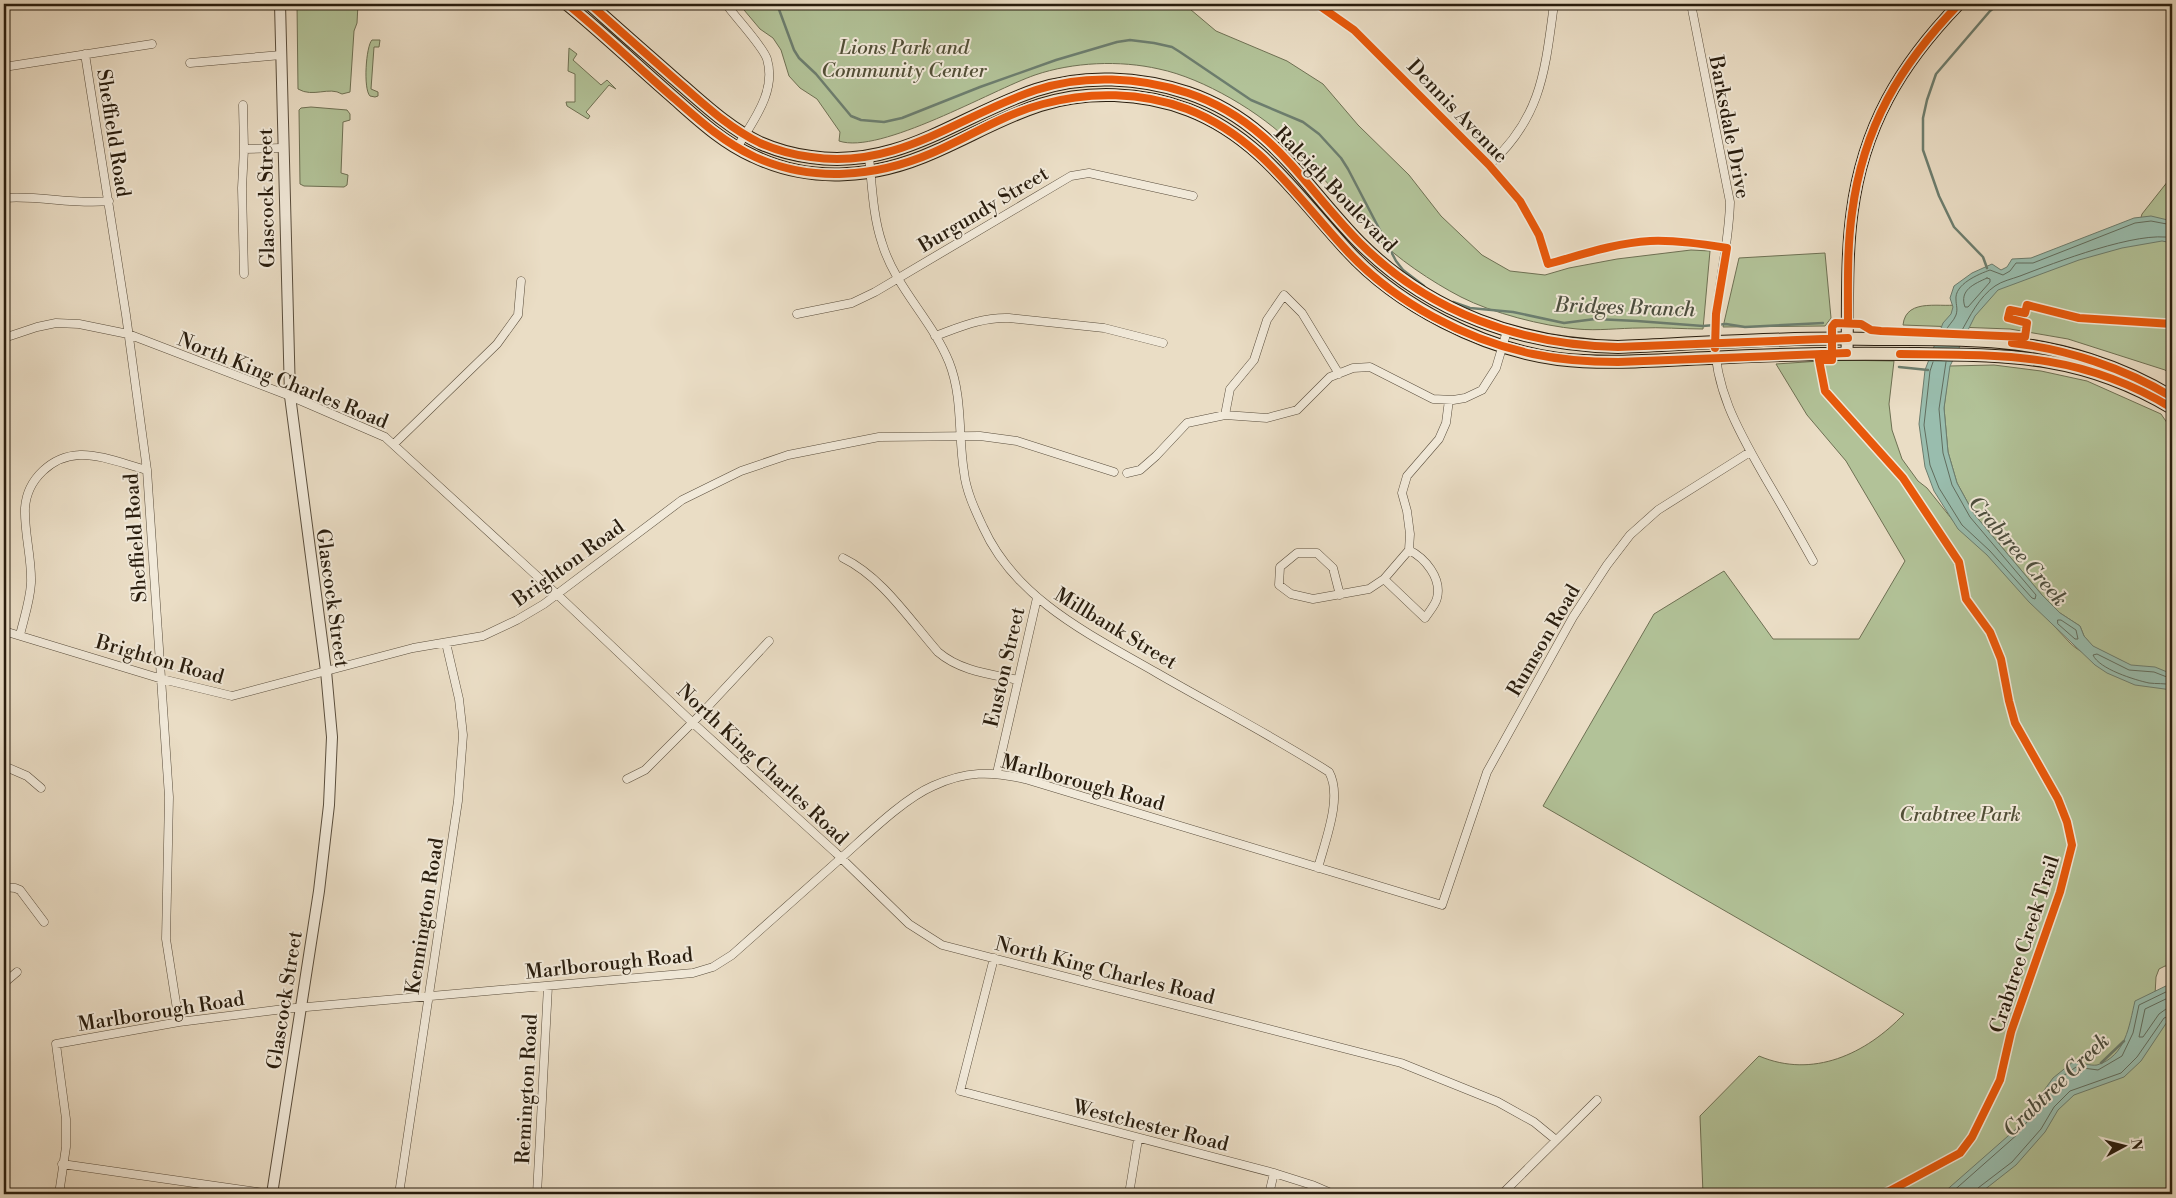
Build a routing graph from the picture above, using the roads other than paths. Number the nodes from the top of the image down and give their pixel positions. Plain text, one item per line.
1 (280, 4) edge
2 (567, 4) edge
3 (590, 4) edge
4 (726, 4) edge
5 (1317, 4) edge
6 (1554, 4) edge
7 (1690, 4) edge
8 (1959, 4) edge
9 (152, 44) dead end
10 (85, 54) junction
11 (281, 55) junction
12 (190, 63) dead end
13 (4, 66) edge
14 (243, 105) dead end
15 (745, 135) junction
16 (282, 148) junction
17 (737, 148) junction
18 (244, 149) junction
19 (869, 157) junction
20 (1489, 165) junction
21 (871, 172) junction
22 (1193, 196) dead end
23 (4, 198) edge
24 (109, 201) junction
25 (1727, 248) junction
26 (244, 274) dead end
27 (899, 278) junction
28 (521, 281) dead end
29 (797, 314) dead end
30 (1507, 331) junction
31 (128, 334) junction
32 (936, 336) junction
33 (4, 338) edge
34 (1848, 338) junction
35 (1715, 342) junction
36 (1163, 343) dead end
37 (1503, 346) junction
38 (1847, 353) junction
39 (1716, 357) junction
40 (1339, 374) junction
41 (290, 396) junction
42 (2172, 397) edge
43 (1449, 400) junction
44 (2172, 408) edge
45 (1225, 415) junction
46 (961, 436) junction
47 (394, 444) junction
48 (1750, 452) junction
49 (147, 470) junction
50 (1114, 472) dead end
51 (1128, 473) dead end
52 (1409, 550) junction
53 (843, 558) dead end
54 (1813, 561) dead end
55 (1384, 579) junction
56 (556, 594) junction
57 (1340, 596) junction
58 (1037, 598) junction
59 (4, 631) edge
60 (20, 635) junction
61 (769, 641) dead end
62 (446, 643) junction
63 (326, 671) junction
64 (162, 679) junction
65 (1018, 680) junction
66 (692, 723) junction
67 (4, 766) edge
68 (997, 773) junction
69 (627, 779) dead end
70 (41, 788) dead end
71 (841, 858) junction
72 (1318, 868) junction
73 (4, 887) edge
74 (1442, 904) joint
75 (44, 922) dead end
76 (994, 958) junction
77 (17, 972) dead end
78 (4, 983) edge
79 (548, 986) junction
80 (429, 996) junction
81 (300, 1007) junction
82 (179, 1022) junction
83 (1597, 1100) dead end
84 (1138, 1139) junction
85 (1556, 1140) junction
86 (62, 1164) junction
87 (1274, 1173) junction
88 (59, 1194) edge
89 (271, 1194) edge
90 (399, 1194) edge
91 (537, 1194) edge
92 (1129, 1194) edge
93 (1269, 1194) edge
94 (1333, 1194) edge
95 (1502, 1194) edge

1 - 11 street, Glascock Street
2 - 17 main road, Raleigh Boulevard
3 - 15 main road, Raleigh Boulevard
4 - 15 street
5 - 20 street, Dennis Avenue
6 - 20 street
7 - 25 street, Barksdale Drive
8 - 34 main road
9 - 10 street
10 - 13 street
10 - 24 street, Sheffield Road
11 - 12 street
11 - 16 street, Glascock Street
14 - 18 street
15 - 17 street
15 - 19 main road, Raleigh Boulevard
16 - 18 street
16 - 41 street, Glascock Street
17 - 21 main road, Raleigh Boulevard
18 - 26 street
19 - 21 street, Millbank Street
19 - 30 main road, Raleigh Boulevard
20 - 25 street, Dennis Avenue
21 - 27 street, Millbank Street
21 - 37 main road, Raleigh Boulevard
22 - 27 street, Burgundy Street
23 - 24 street
24 - 31 street, Sheffield Road
25 - 35 street, Barksdale Drive
27 - 29 street, Burgundy Street
27 - 32 street, Millbank Street
28 - 47 street
30 - 35 main road, Raleigh Boulevard
30 - 37 street
31 - 33 street, North King Charles Road
31 - 41 street, North King Charles Road
31 - 49 street, Sheffield Road
32 - 36 street
32 - 46 street, Millbank Street
34 - 35 main road, Raleigh Boulevard
34 - 38 main road
34 - 42 main road, Raleigh Boulevard
35 - 39 street, Barksdale Drive
37 - 39 main road, Raleigh Boulevard
37 - 43 street
38 - 39 main road, Raleigh Boulevard
38 - 44 main road, Raleigh Boulevard
39 - 48 street, Barksdale Drive
40 - 43 street
40 - 45 street
40 - 45 street
41 - 47 street, North King Charles Road
41 - 63 street, Glascock Street
43 - 52 street
45 - 51 street
46 - 50 street, Brighton Road
46 - 56 street, Brighton Road
46 - 58 street, Millbank Street
47 - 56 street, North King Charles Road
48 - 54 street, Barksdale Drive
48 - 74 street, Rumson Road
49 - 60 street
49 - 64 street, Sheffield Road
52 - 55 street
52 - 55 street
53 - 65 street
55 - 57 street
56 - 62 street, Brighton Road
56 - 66 street, North King Charles Road
57 - 57 street
58 - 65 street, Euston Street
58 - 72 street, Millbank Street
59 - 60 street, Brighton Road
60 - 64 street, Brighton Road
61 - 66 street
62 - 63 street, Brighton Road
62 - 80 street, Kennington Road
63 - 64 street, Brighton Road
63 - 81 street, Glascock Street
64 - 82 street, Sheffield Road
65 - 68 street, Euston Street
66 - 69 street
66 - 71 street, North King Charles Road
67 - 70 street
68 - 71 street, Marlborough Road
68 - 72 street, Marlborough Road
71 - 76 street, North King Charles Road
71 - 79 street, Marlborough Road
72 - 74 street, Marlborough Road
73 - 75 street
76 - 84 street, Westchester Road
76 - 85 street, North King Charles Road
77 - 78 street
79 - 80 street, Marlborough Road
79 - 91 street, Remington Road
80 - 81 street, Marlborough Road
80 - 90 street, Kennington Road
81 - 82 street, Marlborough Road
81 - 89 street, Glascock Street
82 - 86 street, Marlborough Road
83 - 85 street
84 - 87 street, Westchester Road
84 - 92 street
85 - 95 street
86 - 88 street
86 - 89 street
87 - 93 street
87 - 94 street, Westchester Road

